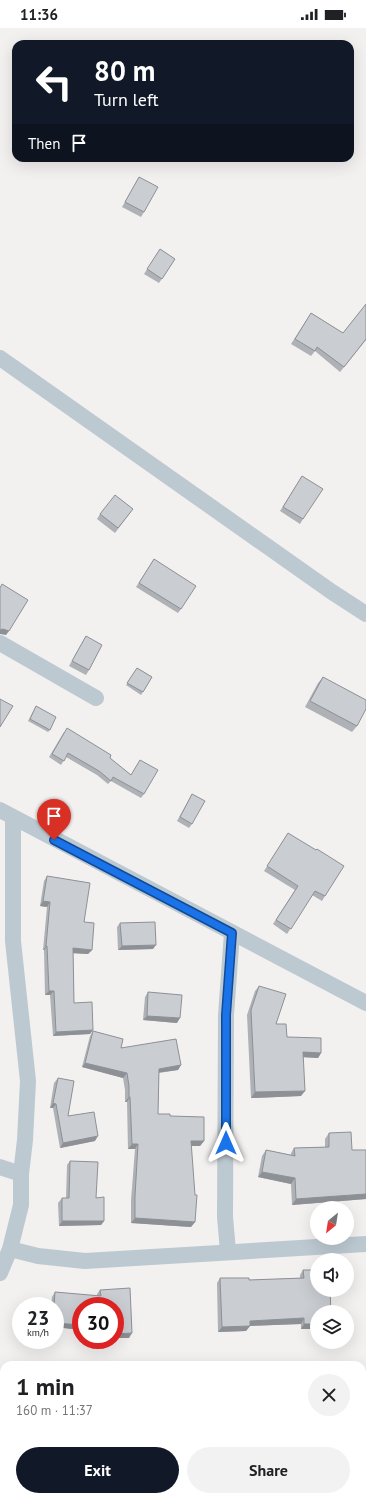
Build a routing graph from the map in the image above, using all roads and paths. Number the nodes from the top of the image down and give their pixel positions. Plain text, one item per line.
1 (0, 358) edge
2 (366, 614) edge
3 (0, 643) edge
4 (96, 698) dead end
5 (7, 814) edge
6 (232, 933) junction
7 (6, 939) edge
8 (366, 1003) edge
9 (0, 1167) edge
10 (20, 1174) junction
11 (366, 1244) edge
12 (10, 1249) junction
13 (228, 1251) junction
14 (0, 1273) edge

1 - 2 street
3 - 4 street
5 - 6 street
5 - 7 street
6 - 8 street
6 - 13 street
7 - 10 street
9 - 10 street
10 - 12 street
11 - 13 street
12 - 13 street
12 - 14 street

